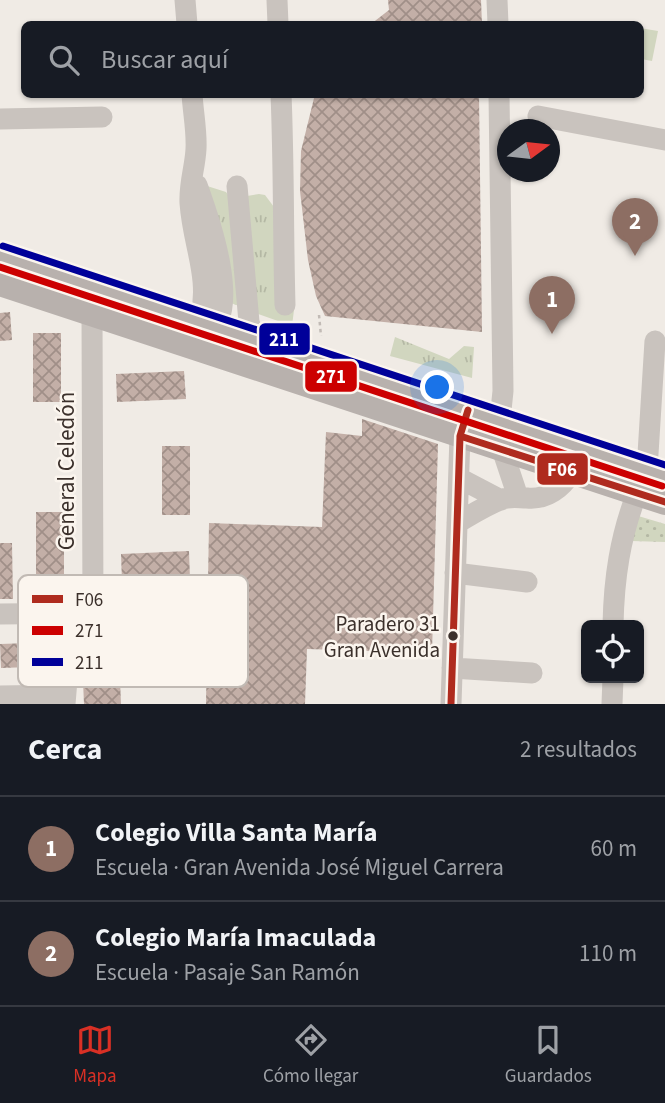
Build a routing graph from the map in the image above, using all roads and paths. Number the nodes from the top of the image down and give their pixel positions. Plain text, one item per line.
1 (185, 0) edge
2 (277, 0) edge
3 (497, 0) edge
4 (187, 21) edge
5 (278, 21) edge
6 (498, 21) edge
7 (192, 98) edge
8 (281, 98) edge
9 (499, 98) edge
10 (538, 116) dead end
11 (102, 117) dead end
12 (0, 119) edge
13 (665, 140) edge
14 (237, 186) dead end
15 (0, 256) edge
16 (0, 283) edge
17 (285, 304) dead end
18 (92, 313) junction
19 (318, 315) dead end
20 (209, 324) junction
21 (321, 336) dead end
22 (253, 338) junction
23 (655, 341) dead end
24 (183, 343) junction
25 (268, 371) junction
26 (468, 410) junction
27 (500, 420) junction
28 (460, 436) junction
29 (502, 449) junction
30 (572, 472) junction
31 (459, 478) junction
32 (650, 480) edge
33 (510, 498) junction
34 (665, 502) edge
35 (457, 523) junction
36 (455, 573) junction
37 (93, 575) edge
38 (527, 582) dead end
39 (0, 614) edge
40 (18, 614) edge
41 (613, 620) edge
42 (452, 667) junction
43 (532, 673) dead end
44 (612, 683) edge
45 (0, 696) edge
46 (65, 699) edge
47 (451, 704) edge
48 (612, 704) edge

1 - 4 street
2 - 5 street
3 - 6 street
7 - 20 street
8 - 17 street
9 - 27 street
10 - 13 street
11 - 12 street
14 - 22 street
15 - 20 main road
16 - 18 main road
18 - 24 main road
18 - 37 street, General Celedón
19 - 21 path
20 - 22 main road
20 - 24 street
22 - 25 street
22 - 26 main road
23 - 32 street
24 - 25 main road
25 - 28 main road
26 - 27 main road
26 - 28 street
27 - 32 main road
28 - 29 main road
28 - 31 street
29 - 30 main road
29 - 33 street
30 - 32 main road
30 - 33 street
31 - 33 street
31 - 35 street
32 - 34 main road
32 - 41 street
33 - 35 street
35 - 36 street
36 - 38 street
36 - 42 street
39 - 40 street
42 - 43 street
42 - 47 street
44 - 48 street
45 - 46 street

